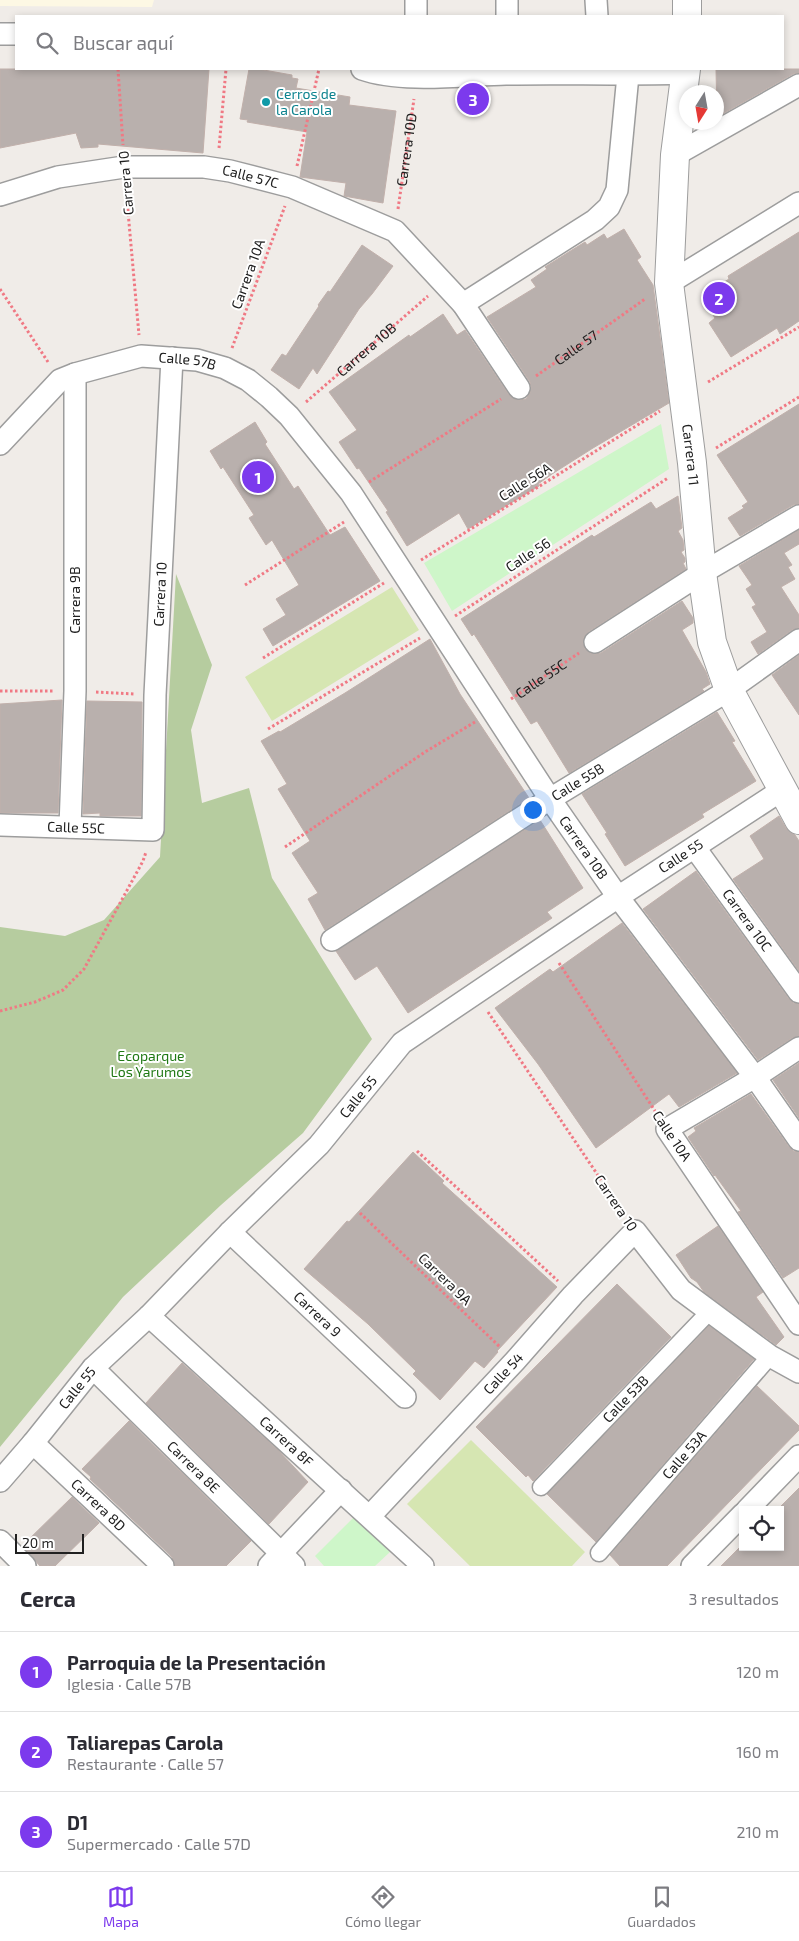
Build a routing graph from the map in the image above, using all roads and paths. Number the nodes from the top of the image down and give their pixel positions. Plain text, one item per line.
1 (416, 0) edge
2 (507, 0) edge
3 (596, 0) edge
4 (687, 0) edge
5 (416, 15) edge
6 (507, 15) edge
7 (597, 15) edge
8 (687, 15) edge
9 (0, 34) edge
10 (15, 34) edge
11 (118, 70) edge
12 (226, 70) edge
13 (319, 70) edge
14 (365, 70) edge
15 (508, 71) edge
16 (597, 71) edge
17 (686, 71) edge
18 (417, 73) edge
19 (628, 74) junction
20 (799, 85) edge
21 (219, 153) dead end
22 (675, 155) junction
23 (124, 167) junction
24 (293, 180) junction
25 (0, 195) edge
26 (799, 203) edge
27 (395, 231) junction
28 (444, 282) junction
29 (669, 282) junction
30 (0, 289) edge
31 (463, 304) junction
32 (799, 327) edge
33 (141, 356) junction
34 (172, 358) junction
35 (225, 368) junction
36 (68, 377) junction
37 (519, 388) junction
38 (684, 396) junction
39 (799, 397) edge
40 (289, 416) junction
41 (0, 444) edge
42 (692, 463) junction
43 (357, 501) junction
44 (799, 516) edge
45 (402, 572) junction
46 (702, 573) junction
47 (245, 585) dead end
48 (438, 627) junction
49 (799, 640) edge
50 (595, 642) joint
51 (263, 658) dead end
52 (729, 690) junction
53 (493, 711) junction
54 (268, 729) dead end
55 (782, 790) junction
56 (550, 799) junction
57 (799, 820) edge
58 (0, 825) edge
59 (70, 827) junction
60 (153, 830) junction
61 (285, 847) dead end
62 (695, 848) junction
63 (618, 897) junction
64 (332, 940) dead end
65 (548, 946) junction
66 (475, 992) junction
67 (799, 992) edge
68 (0, 1010) edge
69 (799, 1048) edge
70 (756, 1077) junction
71 (667, 1130) junction
72 (799, 1140) edge
73 (418, 1151) dead end
74 (360, 1213) dead end
75 (635, 1231) junction
76 (230, 1232) junction
77 (573, 1295) junction
78 (710, 1310) junction
79 (149, 1316) junction
80 (799, 1324) edge
81 (770, 1356) junction
82 (515, 1361) junction
83 (93, 1368) junction
84 (799, 1372) edge
85 (405, 1397) dead end
86 (33, 1443) junction
87 (799, 1456) edge
88 (0, 1481) edge
89 (541, 1487) dead end
90 (341, 1490) junction
91 (751, 1506) edge
92 (370, 1516) junction
93 (739, 1518) edge
94 (0, 1541) edge
95 (599, 1554) dead end
96 (281, 1562) edge
97 (25, 1566) edge
98 (163, 1566) edge
99 (423, 1566) edge
100 (692, 1566) edge

1 - 5 street
2 - 6 street
3 - 7 street
4 - 8 street
9 - 10 street
11 - 23 path, Carrera 10
12 - 21 path
13 - 24 path
14 - 18 street
15 - 16 street
15 - 18 street
16 - 19 street
17 - 19 street
17 - 22 street, Carrera 11
18 - 27 path, Carrera 10D
19 - 31 street
20 - 22 street
22 - 29 street, Carrera 11
23 - 24 street, Calle 57C
23 - 25 street, Calle 57C
23 - 33 path, Carrera 10
24 - 27 street, Calle 57C
24 - 35 path, Carrera 10A
26 - 29 street
27 - 28 street, Calle 57C
28 - 31 street, Calle 57C
28 - 40 path, Carrera 10B
29 - 37 path, Calle 57
29 - 38 street, Carrera 11
30 - 36 path
31 - 37 street, Calle 57C
32 - 38 path, Calle 56A
33 - 34 street, Calle 57B
33 - 36 street, Calle 57B
34 - 35 street, Calle 57B
34 - 60 street, Carrera 10
35 - 40 street, Calle 57B
36 - 41 street
36 - 59 street, Carrera 9B
37 - 43 path, Calle 57
38 - 42 street, Carrera 11
38 - 45 path, Calle 56A
39 - 42 path, Calle 56
40 - 43 street, Calle 57B
42 - 46 street, Carrera 11
42 - 48 path, Calle 56
43 - 45 street, Carrera 10B
43 - 47 path, Calle 57
44 - 46 street
45 - 48 street, Carrera 10B
45 - 51 path, Calle 56A
46 - 50 street
46 - 52 street, Carrera 11
48 - 53 street, Carrera 10B
48 - 54 path, Calle 56
49 - 52 street, Calle 55B
50 - 53 path, Calle 55C
52 - 55 street, Carrera 11
52 - 56 street, Calle 55B
53 - 56 street, Carrera 10B
53 - 61 path, Calle 55C
55 - 57 street, Carrera 11
55 - 62 street, Calle 55
56 - 63 street, Carrera 10B
56 - 64 street, Calle 55B
58 - 59 street, Calle 55C
59 - 60 street, Calle 55C
60 - 68 path
62 - 63 street, Calle 55
62 - 67 street, Carrera 10C
63 - 65 street, Calle 55
63 - 70 street, Carrera 10B
65 - 66 street, Calle 55
65 - 71 path, Calle 10A
66 - 75 path, Carrera 10
66 - 76 street, Calle 55
69 - 70 street
70 - 71 street
70 - 72 street, Carrera 10B
71 - 80 street, Calle 10A
73 - 77 path
74 - 82 path, Carrera 9A
75 - 77 street, Calle 54
75 - 78 street, Carrera 10
76 - 79 street, Calle 55
76 - 85 street, Carrera 9
77 - 82 street, Calle 54
78 - 81 street, Carrera 10
78 - 89 street, Calle 53B
79 - 83 street, Calle 55
79 - 90 street, Carrera 8F
81 - 84 street, Carrera 10
81 - 95 street, Calle 53A
82 - 92 street, Calle 54
83 - 86 street, Calle 55
83 - 96 street, Carrera 8E
86 - 88 street, Calle 55
86 - 98 street, Carrera 8D
87 - 91 street
90 - 92 street, Carrera 8F
90 - 96 street
92 - 99 street, Carrera 8F
93 - 100 street
94 - 97 street

